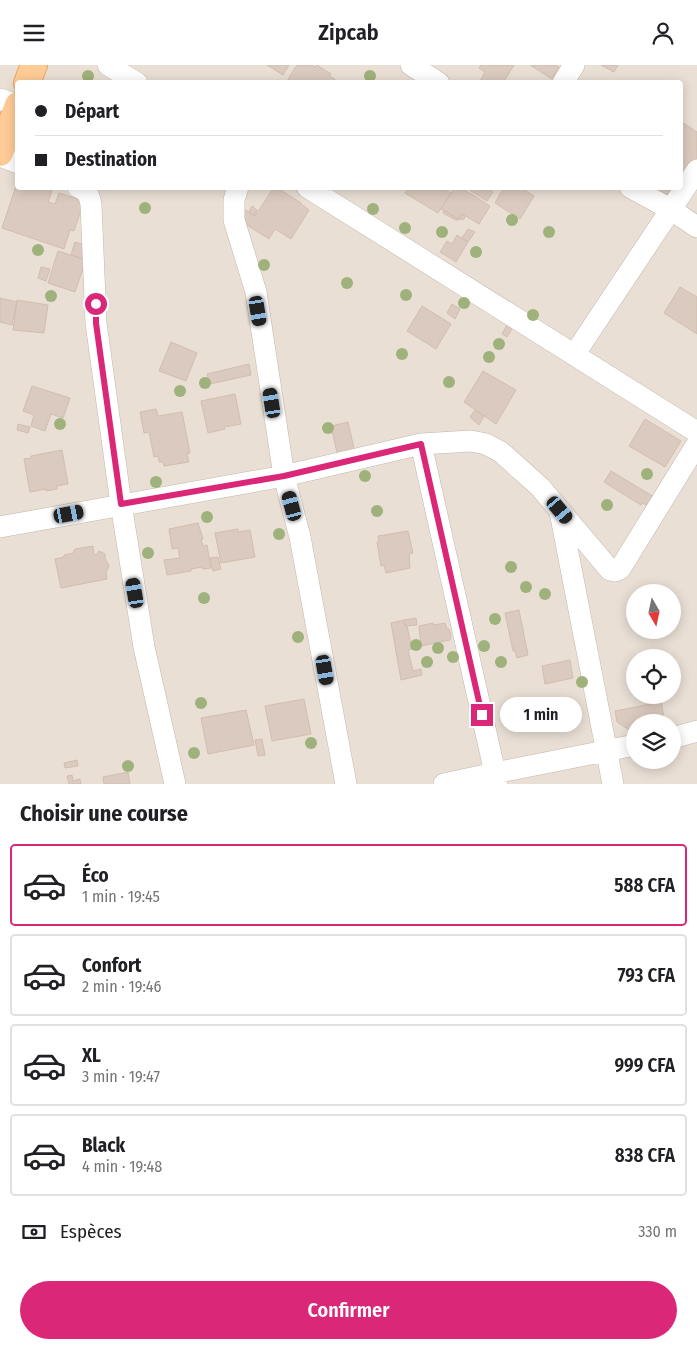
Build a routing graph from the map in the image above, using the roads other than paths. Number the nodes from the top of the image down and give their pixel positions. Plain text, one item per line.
1 (34, 65) edge
2 (108, 65) edge
3 (411, 65) edge
4 (574, 65) edge
5 (28, 80) edge
6 (132, 80) edge
7 (434, 80) edge
8 (565, 80) edge
9 (0, 99) edge
10 (15, 104) edge
11 (15, 111) edge
12 (0, 155) edge
13 (15, 162) edge
14 (697, 170) edge
15 (85, 190) edge
16 (237, 190) edge
17 (312, 190) edge
18 (635, 190) edge
19 (670, 209) junction
20 (697, 227) edge
21 (574, 355) junction
22 (697, 432) edge
23 (421, 444) junction
24 (697, 444) edge
25 (284, 476) junction
26 (121, 504) junction
27 (560, 510) junction
28 (0, 527) edge
29 (697, 731) edge
30 (681, 735) edge
31 (626, 747) edge
32 (606, 750) junction
33 (496, 778) edge
34 (175, 784) edge
35 (346, 784) edge
36 (444, 784) edge
37 (613, 784) edge

1 - 5 main road
2 - 6 street
3 - 7 street
4 - 8 street
9 - 10 street
11 - 12 main road
12 - 13 street
14 - 19 street
15 - 26 street
16 - 25 street
17 - 21 street
18 - 19 street
19 - 20 street
19 - 21 street
21 - 22 street
23 - 25 street
23 - 27 street
23 - 33 street
24 - 27 street
25 - 26 street
25 - 35 street
26 - 28 street
26 - 34 street
27 - 32 street
29 - 30 street
31 - 32 street
32 - 33 street
32 - 37 street
33 - 36 street

